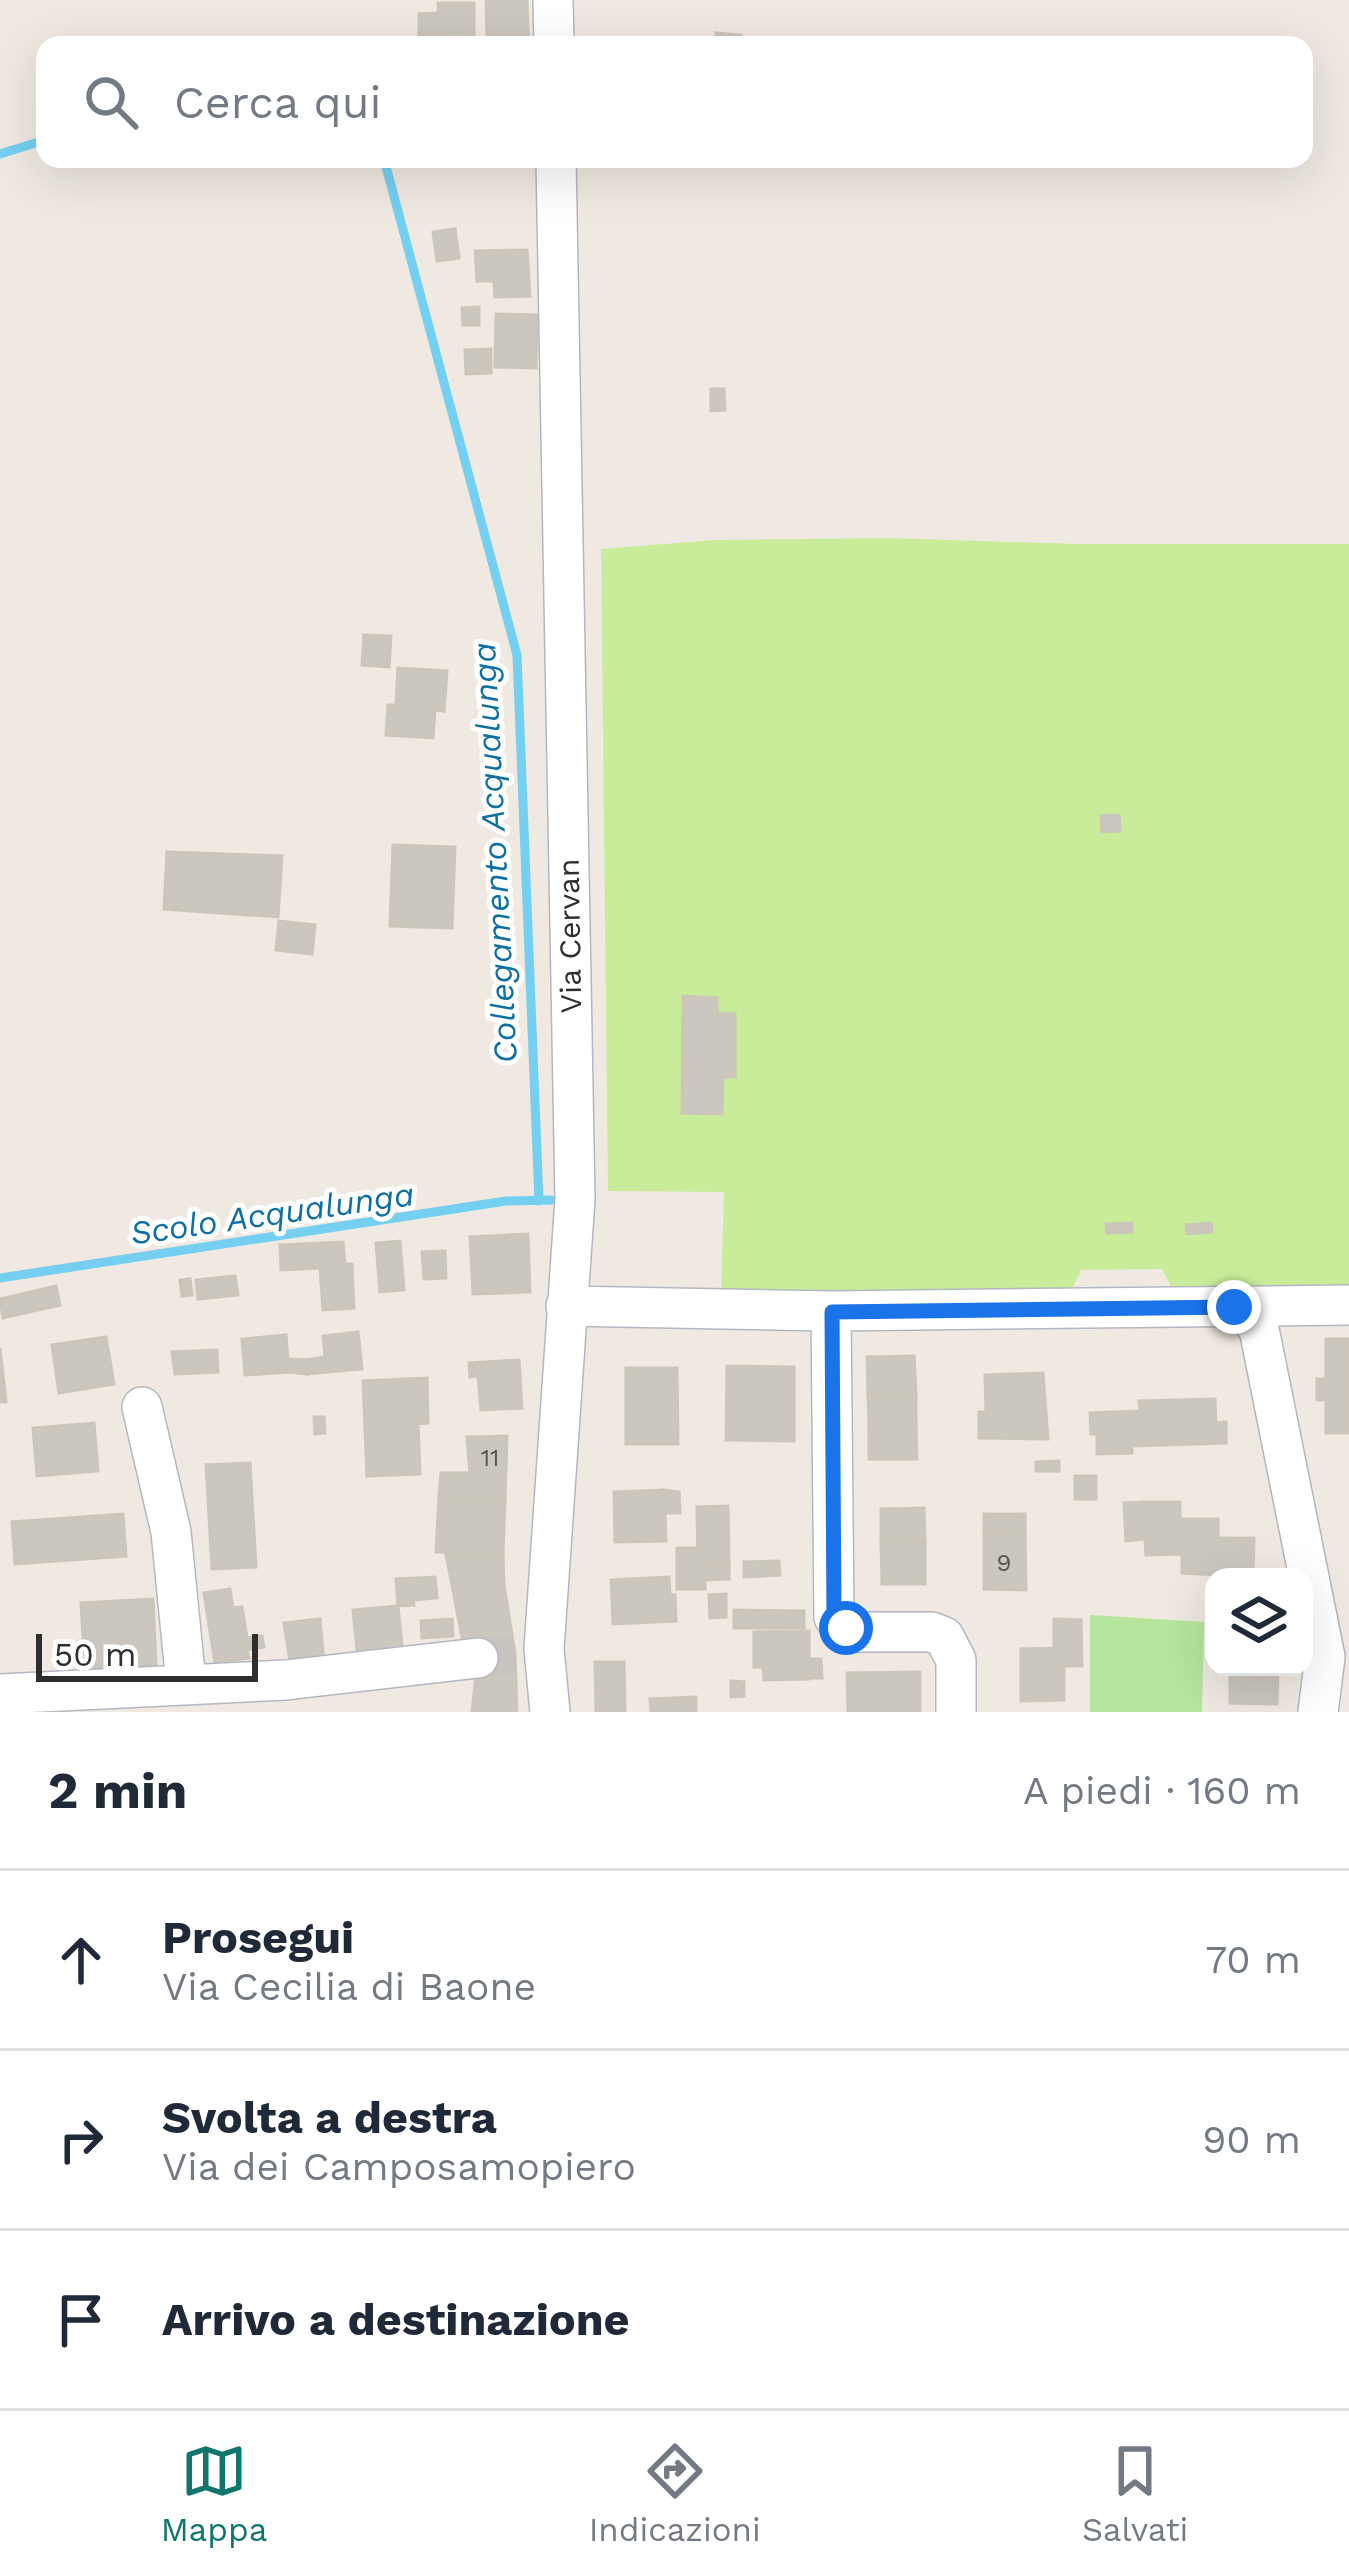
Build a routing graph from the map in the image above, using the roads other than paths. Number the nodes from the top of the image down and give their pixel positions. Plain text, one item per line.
1 (553, 0) edge
2 (554, 36) edge
3 (556, 168) edge
4 (1349, 1305) edge
5 (566, 1306) junction
6 (1243, 1308) junction
7 (832, 1312) junction
8 (142, 1407) dead end
9 (512, 1654) junction
10 (1337, 1671) edge
11 (186, 1683) junction
12 (0, 1694) edge
13 (550, 1712) edge
14 (956, 1712) edge
15 (1318, 1712) edge

1 - 2 street
3 - 5 street, Via Cervan
4 - 6 street
5 - 7 street
5 - 9 street, Via Cervan
6 - 7 street
6 - 10 street
7 - 14 street
8 - 11 street
9 - 11 street
9 - 13 street, Via Cervan
10 - 15 street
11 - 12 street

